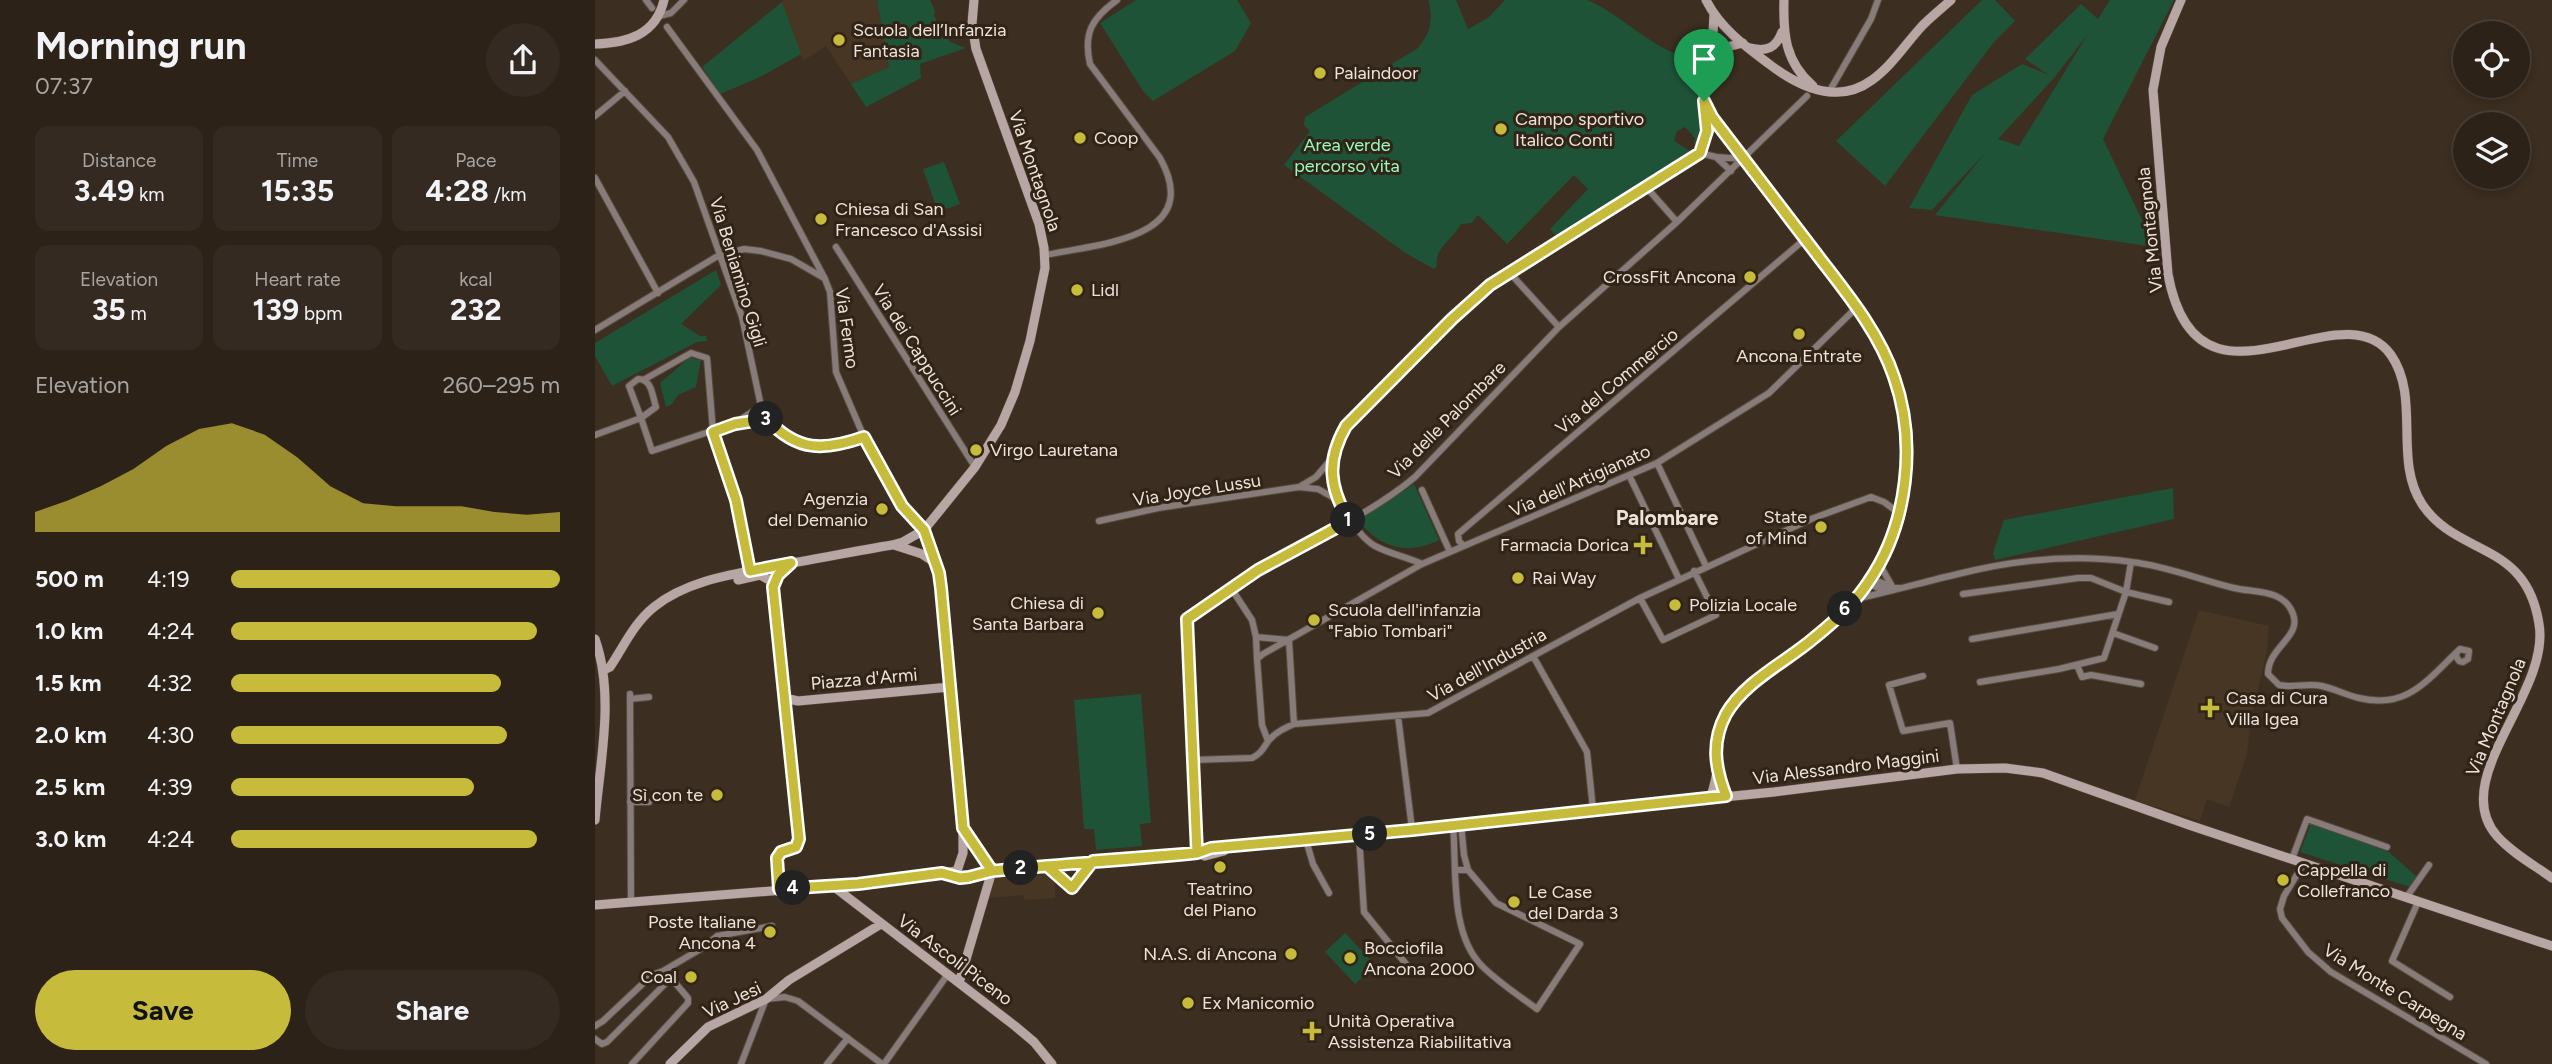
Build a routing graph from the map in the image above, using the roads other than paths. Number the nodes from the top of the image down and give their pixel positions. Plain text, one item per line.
1 (646, 0) edge
2 (665, 0) edge
3 (683, 0) edge
4 (974, 0) edge
5 (1117, 0) edge
6 (1706, 0) edge
7 (1784, 0) edge
8 (1878, 0) edge
9 (1951, 0) edge
10 (2181, 0) edge
11 (652, 8) dead end
12 (1714, 15) junction
13 (659, 16) junction
14 (667, 27) dead end
15 (1784, 28) junction
16 (595, 44) edge
17 (1746, 45) junction
18 (595, 60) edge
19 (1709, 62) junction
20 (1817, 90) junction
21 (625, 91) junction
22 (1829, 92) junction
23 (1807, 96) dead end
24 (1704, 101) junction
25 (595, 116) edge
26 (1700, 153) junction
27 (1716, 157) junction
28 (1744, 159) junction
29 (1731, 171) junction
30 (595, 178) edge
31 (1647, 188) junction
32 (1677, 222) junction
33 (1805, 239) junction
34 (836, 247) dead end
35 (721, 255) junction
36 (1045, 256) junction
37 (1509, 272) junction
38 (825, 279) junction
39 (658, 293) junction
40 (1856, 308) junction
41 (1559, 327) junction
42 (595, 330) edge
43 (645, 379) junction
44 (761, 406) junction
45 (641, 418) junction
46 (767, 419) junction
47 (735, 424) junction
48 (713, 432) junction
49 (595, 435) edge
50 (864, 437) junction
51 (1333, 457) junction
52 (1657, 463) junction
53 (975, 467) junction
54 (1629, 475) junction
55 (1316, 477) junction
56 (1332, 481) junction
57 (1299, 487) junction
58 (1318, 489) junction
59 (1422, 491) dead end
60 (1336, 499) junction
61 (1899, 513) junction
62 (1099, 521) dead end
63 (1349, 521) junction
64 (924, 530) junction
65 (892, 545) junction
66 (1464, 547) junction
67 (1450, 552) junction
68 (934, 562) junction
69 (2131, 562) junction
70 (791, 563) junction
71 (1422, 564) junction
72 (1880, 565) junction
73 (1706, 566) junction
74 (750, 571) junction
75 (1694, 571) junction
76 (716, 579) junction
77 (1679, 579) junction
78 (1868, 583) junction
79 (773, 587) junction
80 (1231, 587) junction
81 (1893, 589) junction
82 (2126, 593) junction
83 (1963, 594) dead end
84 (1640, 598) junction
85 (1855, 599) junction
86 (2169, 602) dead end
87 (2118, 614) junction
88 (2113, 633) junction
89 (1256, 637) junction
90 (595, 639) edge
91 (1972, 639) dead end
92 (1289, 640) junction
93 (2155, 648) dead end
94 (2457, 652) junction
95 (1533, 656) junction
96 (1257, 659) junction
97 (2451, 659) junction
98 (2461, 662) junction
99 (2088, 663) junction
100 (2077, 665) junction
101 (604, 670) junction
102 (1923, 676) dead end
103 (2091, 676) junction
104 (1980, 682) dead end
105 (2141, 684) dead end
106 (950, 687) junction
107 (784, 694) junction
108 (649, 697) dead end
109 (600, 701) edge
110 (1398, 716) junction
111 (1294, 724) junction
112 (1268, 741) junction
113 (1192, 760) junction
114 (1957, 769) junction
115 (1717, 773) junction
116 (1726, 796) junction
117 (1711, 797) junction
118 (630, 802) junction
119 (649, 802) dead end
120 (1593, 809) junction
121 (595, 820) edge
122 (1457, 825) junction
123 (963, 828) junction
124 (1412, 830) junction
125 (1359, 835) junction
126 (1307, 840) junction
127 (2387, 847) dead end
128 (1197, 853) junction
129 (2292, 859) junction
130 (1093, 861) junction
131 (2304, 863) junction
132 (2429, 865) dead end
133 (1047, 866) junction
134 (1456, 870) junction
135 (1468, 870) junction
136 (992, 871) junction
137 (942, 873) junction
138 (2552, 878) edge
139 (834, 886) junction
140 (779, 889) junction
141 (1329, 893) dead end
142 (2406, 898) junction
143 (631, 901) junction
144 (2418, 902) junction
145 (595, 905) edge
146 (881, 924) junction
147 (772, 926) dead end
148 (2552, 946) edge
149 (1410, 969) dead end
150 (663, 971) junction
151 (948, 974) junction
152 (671, 978) junction
153 (960, 983) junction
154 (2450, 998) dead end
155 (766, 999) junction
156 (595, 1026) edge
157 (848, 1038) junction
158 (595, 1039) edge
159 (632, 1064) edge
160 (670, 1064) edge
161 (741, 1064) edge
162 (827, 1064) edge
163 (883, 1064) edge
164 (1052, 1064) edge
165 (2486, 1064) edge

1 - 11 street
2 - 3 street
2 - 13 main road
3 - 13 street
4 - 36 main road, Via Montagnola
5 - 36 street
6 - 12 main road
7 - 15 main road
8 - 22 street
9 - 22 main road
10 - 138 main road, Via Montagnola
12 - 17 main road
12 - 19 main road
13 - 16 main road
14 - 38 street, Via Fermo
15 - 17 main road
15 - 20 main road
17 - 19 main road
17 - 20 main road
18 - 21 street, Via Beniamino Gigli
19 - 24 main road
20 - 22 main road
21 - 25 street
21 - 35 street, Via Beniamino Gigli
23 - 28 street, Via delle Palombare
24 - 26 street
24 - 28 main road
26 - 27 street
26 - 31 street
27 - 28 street
27 - 29 street
28 - 29 street, Via delle Palombare
28 - 33 main road
29 - 32 street, Via delle Palombare
30 - 39 street
31 - 32 street
31 - 37 street
32 - 41 street, Via delle Palombare
33 - 40 main road
33 - 66 street, Via del Commercio
34 - 53 street, Via dei Cappuccini
35 - 38 street
35 - 39 street
35 - 44 street, Via Beniamino Gigli
36 - 53 main road, Via Montagnola
37 - 41 street
37 - 51 street
38 - 50 street, Via Fermo
39 - 42 street
40 - 52 street, Via dell'Artigianato
40 - 61 main road
41 - 63 street, Via delle Palombare
43 - 45 street
43 - 45 street
43 - 48 street
44 - 46 street, Via Beniamino Gigli
44 - 47 street
45 - 48 street
45 - 49 street
46 - 47 street
46 - 50 street, Via Beniamino Gigli
47 - 48 street
48 - 74 street
50 - 64 street, Via Fermo
51 - 55 street, Via Joyce Lussu
51 - 56 street
52 - 54 street, Via dell'Artigianato
52 - 73 street
53 - 64 main road, Via Montagnola
54 - 66 street, Via dell'Artigianato
54 - 77 street
55 - 56 street
55 - 57 street, Via Joyce Lussu
56 - 58 street
56 - 60 street
57 - 58 street, Via Joyce Lussu
57 - 62 street, Via Joyce Lussu
58 - 60 street, Via Joyce Lussu
59 - 67 street
60 - 63 street
61 - 72 main road
61 - 73 street, Via dell'Industria
63 - 71 street
63 - 80 street, Via delle Palombare
64 - 65 main road, Via Montagnola
64 - 68 main road
65 - 68 main road
65 - 70 main road, Via Montagnola
66 - 67 street, Via dell'Artigianato
67 - 71 street, Via dell'Artigianato
68 - 106 main road
69 - 81 street
69 - 82 street
69 - 97 street
70 - 74 main road, Via Montagnola
70 - 79 main road
71 - 92 street, Via dell'Artigianato
72 - 78 main road
72 - 81 street
73 - 75 street, Via dell'Industria
74 - 76 main road, Via Montagnola
75 - 77 street, Via dell'Industria
75 - 84 street
76 - 79 main road, Via Montagnola
76 - 101 main road, Via Montagnola
77 - 84 street, Via dell'Industria
78 - 81 street
78 - 85 main road
79 - 107 main road
80 - 89 street
80 - 113 street, Via delle Palombare
81 - 85 street
82 - 83 street
82 - 86 street
82 - 87 street
84 - 95 street, Via dell'Industria
85 - 115 main road
87 - 88 street
87 - 91 street
88 - 93 street
88 - 99 street
89 - 92 street
89 - 96 street
90 - 101 main road
92 - 96 street, Via dell'Artigianato
92 - 111 street
94 - 97 street
94 - 98 street
94 - 98 street
95 - 110 street, Via dell'Industria
95 - 120 street
96 - 112 street
97 - 98 street
99 - 100 street
99 - 103 street
100 - 103 street
100 - 104 street
101 - 109 main road
102 - 114 street
103 - 105 street
106 - 107 main road, Piazza d'Armi
106 - 123 main road
107 - 140 main road
108 - 118 street
109 - 121 main road
110 - 111 street, Via dell'Industria
110 - 124 street
111 - 112 street
112 - 113 street
113 - 128 street, Via delle Palombare
114 - 116 main road, Via Alessandro Maggini
114 - 129 main road, Via Alessandro Maggini
115 - 116 main road
115 - 117 main road
116 - 117 main road, Via Alessandro Maggini
117 - 120 main road, Via Alessandro Maggini
118 - 119 street
118 - 143 street
120 - 122 main road, Via Alessandro Maggini
122 - 124 main road, Via Alessandro Maggini
122 - 134 street
122 - 135 street
123 - 136 main road
123 - 137 main road
124 - 125 main road, Via Alessandro Maggini
125 - 126 main road, Via Alessandro Maggini
125 - 149 street
126 - 128 main road, Via Alessandro Maggini
126 - 141 street
127 - 129 street
128 - 130 main road, Via Alessandro Maggini
129 - 131 main road, Via Alessandro Maggini
130 - 133 main road, Via Alessandro Maggini
130 - 133 street
131 - 142 main road, Via Alessandro Maggini
131 - 165 street, Via Monte Carpegna
132 - 142 street
133 - 136 main road, Via Alessandro Maggini
134 - 135 street
134 - 135 street
136 - 137 main road, Via Alessandro Maggini
136 - 153 main road
137 - 139 main road
139 - 140 main road
139 - 146 main road, Via Ascoli Piceno
140 - 143 main road
142 - 144 main road, Via Alessandro Maggini
143 - 145 main road
144 - 148 main road, Via Alessandro Maggini
144 - 154 street
146 - 151 main road, Via Ascoli Piceno
146 - 155 main road
147 - 150 street
150 - 152 street, Via Jesi
150 - 156 street
151 - 153 main road, Via Ascoli Piceno
151 - 163 street
152 - 158 street
152 - 159 street, Via Jesi
153 - 164 main road, Via Ascoli Piceno
155 - 157 street, Via Jesi
155 - 160 main road, Via Jesi
155 - 161 street
157 - 162 street
157 - 163 street, Via Jesi

